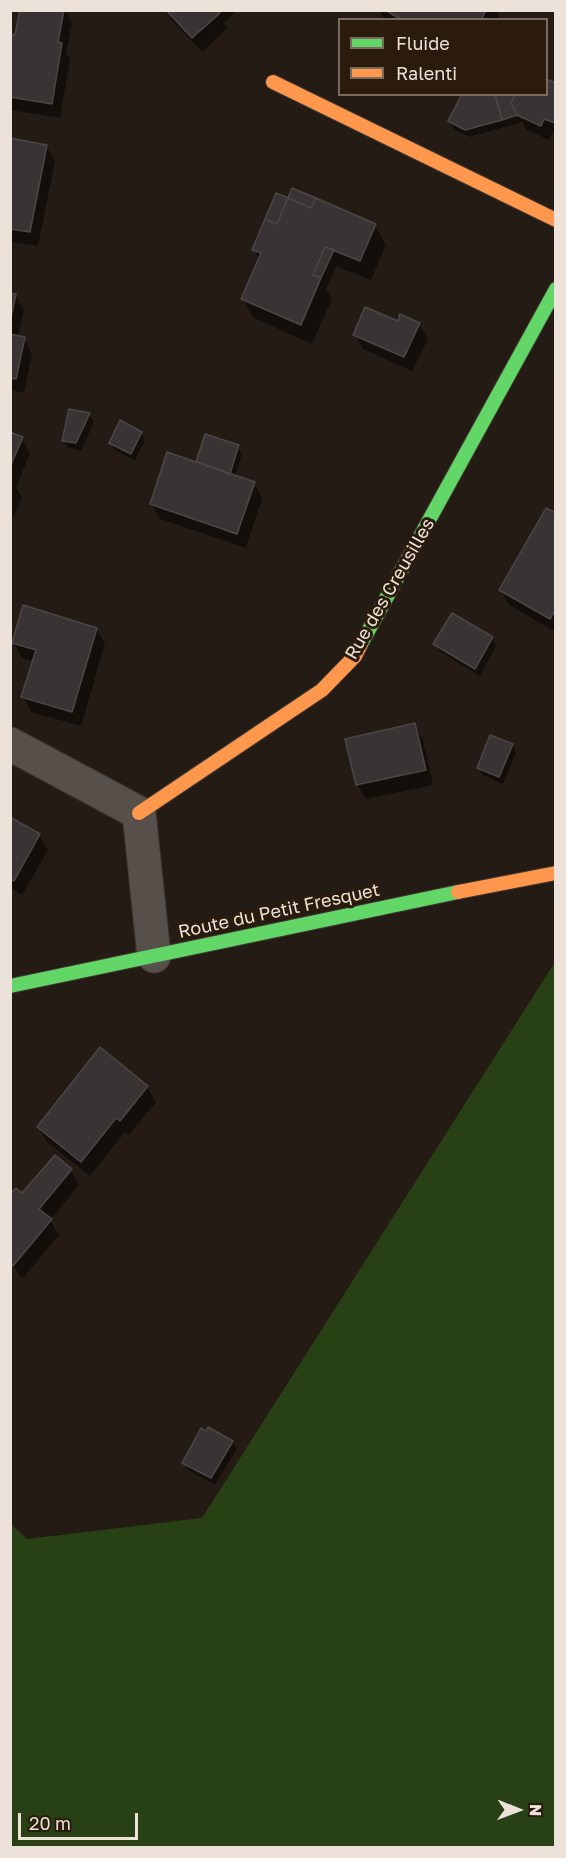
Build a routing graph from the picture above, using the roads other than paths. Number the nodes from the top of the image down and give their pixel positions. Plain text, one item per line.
1 (273, 82) dead end
2 (555, 219) edge
3 (555, 289) edge
4 (10, 744) edge
5 (139, 813) junction
6 (555, 873) edge
7 (154, 956) junction
8 (10, 986) edge

1 - 2 street
3 - 5 street, Rue des Creusilles
4 - 5 street
5 - 7 street
6 - 7 street, Route du Petit Fresquet
7 - 8 street, Route du Petit Fresquet

